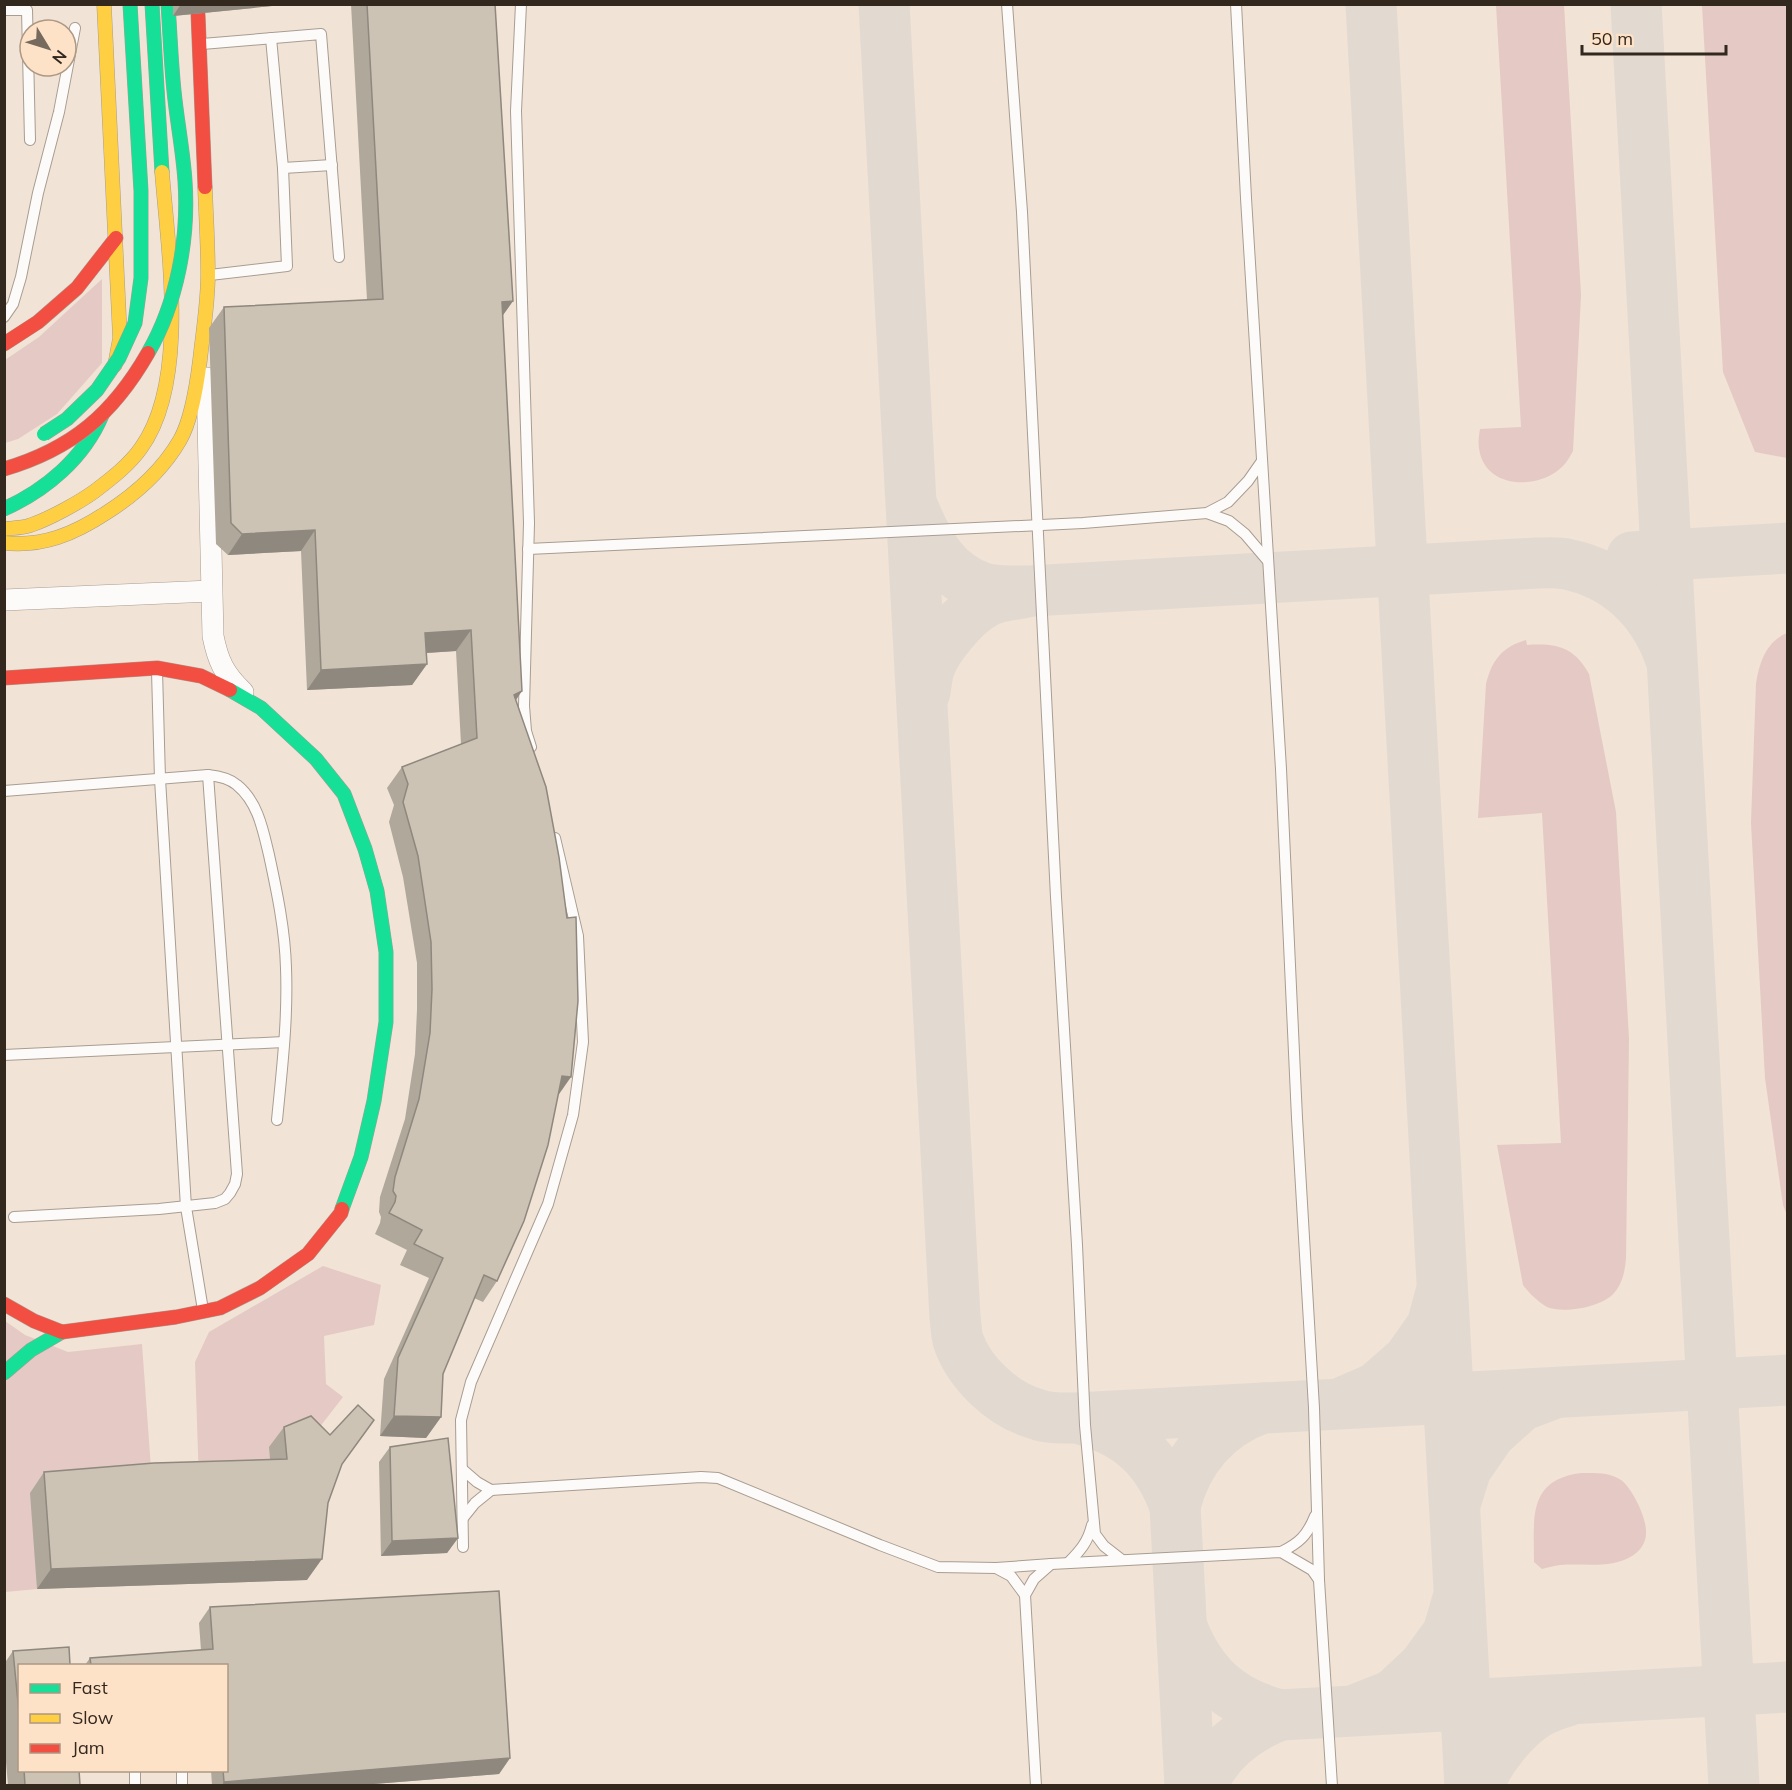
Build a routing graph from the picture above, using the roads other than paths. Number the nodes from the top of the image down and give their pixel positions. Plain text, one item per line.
1 (104, 4) edge
2 (130, 4) edge
3 (152, 4) edge
4 (168, 4) edge
5 (520, 4) edge
6 (1007, 4) edge
7 (1236, 4) edge
8 (27, 7) edge
9 (4, 9) edge
10 (198, 14) dead end
11 (271, 38) junction
12 (199, 44) junction
13 (65, 78) edge
14 (30, 140) dead end
15 (332, 165) junction
16 (283, 168) junction
17 (116, 238) junction
18 (339, 257) dead end
19 (208, 275) junction
20 (4, 317) edge
21 (205, 318) junction
22 (4, 344) edge
23 (29, 443) dead end
24 (1262, 460) junction
25 (4, 469) edge
26 (4, 509) edge
27 (1207, 513) junction
28 (1038, 525) junction
29 (4, 529) edge
30 (4, 543) edge
31 (528, 549) junction
32 (1268, 561) junction
33 (211, 591) junction
34 (4, 600) edge
35 (157, 668) junction
36 (4, 678) edge
37 (261, 708) junction
38 (533, 754) edge
39 (208, 775) junction
40 (160, 778) junction
41 (4, 791) edge
42 (551, 823) edge
43 (284, 1041) junction
44 (227, 1044) junction
45 (177, 1046) junction
46 (4, 1055) edge
47 (277, 1119) dead end
48 (186, 1207) junction
49 (14, 1217) dead end
50 (4, 1304) edge
51 (203, 1312) junction
52 (62, 1332) junction
53 (4, 1373) edge
54 (462, 1469) junction
55 (491, 1490) junction
56 (1317, 1510) junction
57 (462, 1518) junction
58 (1093, 1522) junction
59 (463, 1547) dead end
60 (1281, 1552) junction
61 (1122, 1560) junction
62 (1068, 1563) junction
63 (1051, 1564) junction
64 (996, 1568) junction
65 (1319, 1580) junction
66 (1025, 1595) junction
67 (1036, 1785) edge
68 (1332, 1785) edge

1 - 17 main road
2 - 23 main road, bridge
3 - 29 main road
4 - 25 main road, bridge
5 - 31 lane
6 - 28 lane
7 - 24 lane
8 - 9 lane
8 - 14 lane
10 - 12 main road
11 - 12 lane
11 - 15 lane
11 - 16 lane
12 - 19 main road
13 - 20 lane
15 - 16 lane
15 - 18 lane
16 - 19 lane
17 - 22 main road
17 - 26 main road
19 - 21 main road
21 - 30 main road
21 - 33 street
24 - 27 lane
24 - 32 lane
27 - 28 lane
27 - 32 lane
28 - 31 lane
28 - 58 lane
31 - 38 lane
32 - 56 lane
33 - 34 street
33 - 37 street
35 - 36 main road
35 - 37 main road
35 - 40 lane
37 - 51 main road
39 - 40 lane
39 - 43 lane
39 - 44 lane
40 - 41 lane
40 - 45 lane
42 - 54 lane
43 - 44 lane
43 - 47 lane
44 - 45 lane
44 - 48 lane
45 - 46 lane
45 - 48 lane
48 - 49 lane
48 - 51 lane
50 - 52 main road
51 - 52 main road
52 - 53 main road
54 - 55 lane
54 - 57 lane
55 - 57 lane
55 - 64 lane
56 - 60 lane
56 - 65 lane
57 - 59 lane
58 - 61 lane
58 - 62 lane
60 - 61 lane
60 - 65 lane
61 - 62 lane
62 - 63 lane
63 - 64 lane
63 - 66 lane
64 - 66 lane
65 - 68 lane
66 - 67 lane

